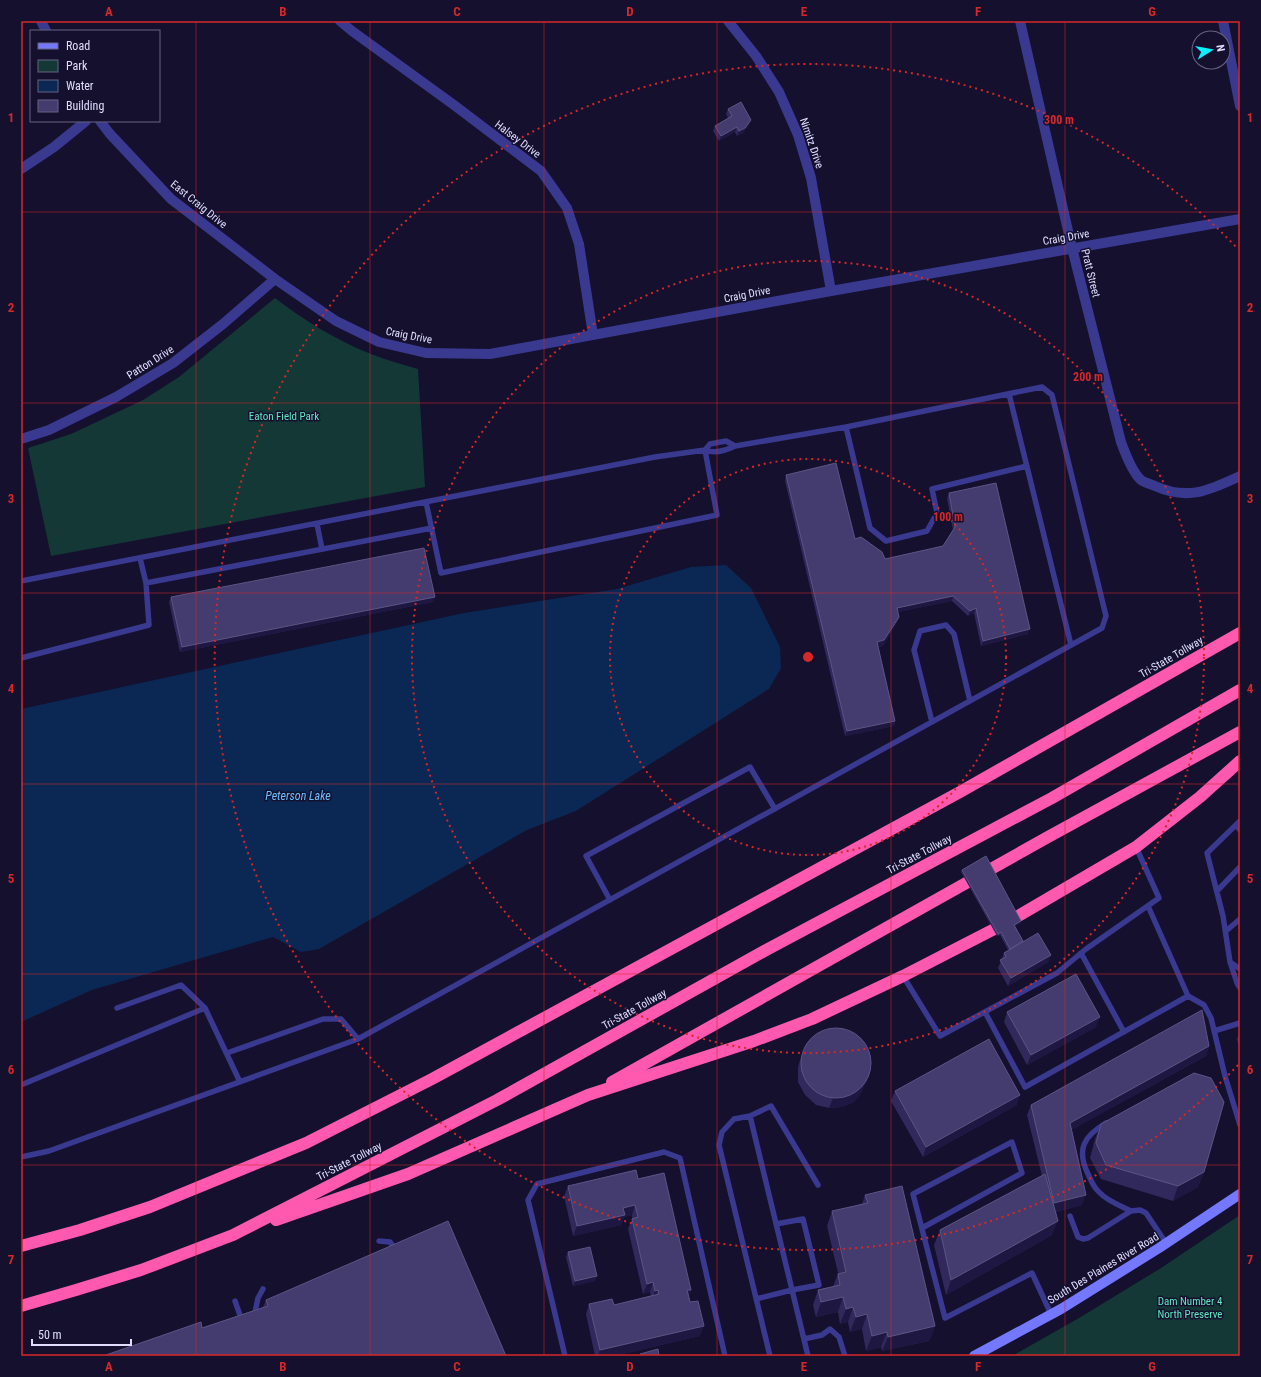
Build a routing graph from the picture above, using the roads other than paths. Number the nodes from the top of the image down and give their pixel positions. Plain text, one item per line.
1 (41, 21) edge
2 (340, 21) edge
3 (728, 21) edge
4 (1020, 21) edge
5 (1223, 21) edge
6 (46, 30) edge
7 (1240, 106) edge
8 (85, 122) edge
9 (101, 122) edge
10 (21, 170) edge
11 (1240, 219) edge
12 (1072, 248) junction
13 (275, 279) junction
14 (831, 290) junction
15 (594, 335) junction
16 (1009, 394) junction
17 (846, 427) junction
18 (21, 439) edge
19 (735, 446) junction
20 (705, 450) junction
21 (1027, 466) junction
22 (1240, 476) edge
23 (426, 502) junction
24 (317, 524) junction
25 (432, 528) junction
26 (322, 549) junction
27 (140, 558) junction
28 (21, 581) edge
29 (146, 583) junction
30 (1240, 633) edge
31 (1070, 645) junction
32 (21, 658) edge
33 (1240, 690) edge
34 (970, 701) junction
35 (932, 722) junction
36 (1240, 732) edge
37 (1240, 761) edge
38 (775, 809) junction
39 (1239, 825) edge
40 (1136, 847) junction
41 (1240, 867) edge
42 (1217, 891) junction
43 (610, 900) junction
44 (1148, 906) junction
45 (1240, 919) edge
46 (1226, 931) junction
47 (1081, 953) junction
48 (1230, 962) junction
49 (1240, 969) edge
50 (903, 976) junction
51 (1240, 988) edge
52 (1188, 996) junction
53 (117, 1008) dead end
54 (204, 1008) junction
55 (985, 1012) junction
56 (1240, 1023) edge
57 (1214, 1030) junction
58 (1124, 1032) junction
59 (358, 1040) junction
60 (227, 1054) junction
61 (240, 1082) junction
62 (21, 1085) edge
63 (588, 1095) junction
64 (750, 1116) junction
65 (1115, 1118) edge
66 (1240, 1125) edge
67 (21, 1156) edge
68 (818, 1185) dead end
69 (1240, 1194) edge
70 (1131, 1211) junction
71 (1070, 1216) dead end
72 (776, 1224) junction
73 (922, 1228) junction
74 (233, 1235) junction
75 (379, 1241) dead end
76 (1166, 1243) junction
77 (21, 1246) edge
78 (396, 1250) edge
79 (263, 1289) dead end
80 (792, 1290) junction
81 (756, 1299) junction
82 (235, 1301) dead end
83 (21, 1306) edge
84 (1051, 1314) junction
85 (254, 1317) edge
86 (242, 1321) edge
87 (804, 1339) junction
88 (565, 1356) edge
89 (724, 1356) edge
90 (770, 1356) edge
91 (808, 1356) edge
92 (845, 1356) edge
93 (974, 1356) edge

1 - 6 street
2 - 15 street, Halsey Drive
3 - 14 street, Nimitz Drive
4 - 12 street, Pratt Street
5 - 7 street
8 - 10 street
9 - 13 street, East Craig Drive
11 - 12 street, Craig Drive
12 - 14 street, Craig Drive
12 - 22 street, Pratt Street
13 - 15 street, Craig Drive
13 - 18 street, Patton Drive
14 - 15 street, Craig Drive
16 - 17 lane
16 - 21 lane
16 - 31 lane
17 - 19 lane
17 - 21 lane
19 - 20 lane
19 - 20 lane
20 - 23 lane
20 - 25 lane
21 - 31 lane
23 - 24 lane
23 - 25 lane
24 - 26 lane
24 - 27 lane
25 - 26 lane
26 - 29 lane
27 - 28 lane
27 - 29 lane
29 - 32 lane
30 - 77 highway, Tri-State Tollway
31 - 34 lane
33 - 74 highway, Tri-State Tollway
34 - 35 lane
34 - 35 lane
35 - 38 lane
36 - 63 highway
37 - 40 highway
38 - 43 lane
38 - 43 lane
39 - 42 lane
40 - 44 lane
40 - 50 highway
41 - 42 lane
42 - 46 lane
43 - 59 lane
44 - 47 lane
44 - 52 lane
45 - 46 lane
46 - 48 lane
47 - 55 lane
47 - 58 lane
48 - 49 lane
48 - 51 lane
50 - 55 lane
50 - 63 highway
52 - 57 lane
52 - 58 lane
53 - 54 lane
54 - 60 lane
54 - 62 lane
55 - 58 lane
56 - 57 lane
57 - 66 lane
59 - 60 lane
59 - 61 lane
60 - 61 lane
61 - 67 lane
63 - 74 highway
64 - 68 lane
64 - 72 lane
64 - 81 lane
65 - 70 lane
69 - 76 main road, South Des Plaines River Road
70 - 71 lane
70 - 76 lane
72 - 80 lane
72 - 80 lane
73 - 73 lane
73 - 84 lane
74 - 83 highway, Tri-State Tollway
75 - 78 lane
76 - 84 main road, South Des Plaines River Road
79 - 85 lane
80 - 81 lane
80 - 87 lane
81 - 90 lane
82 - 86 lane
84 - 93 main road, South Des Plaines River Road
87 - 91 lane
87 - 92 lane
88 - 89 lane

